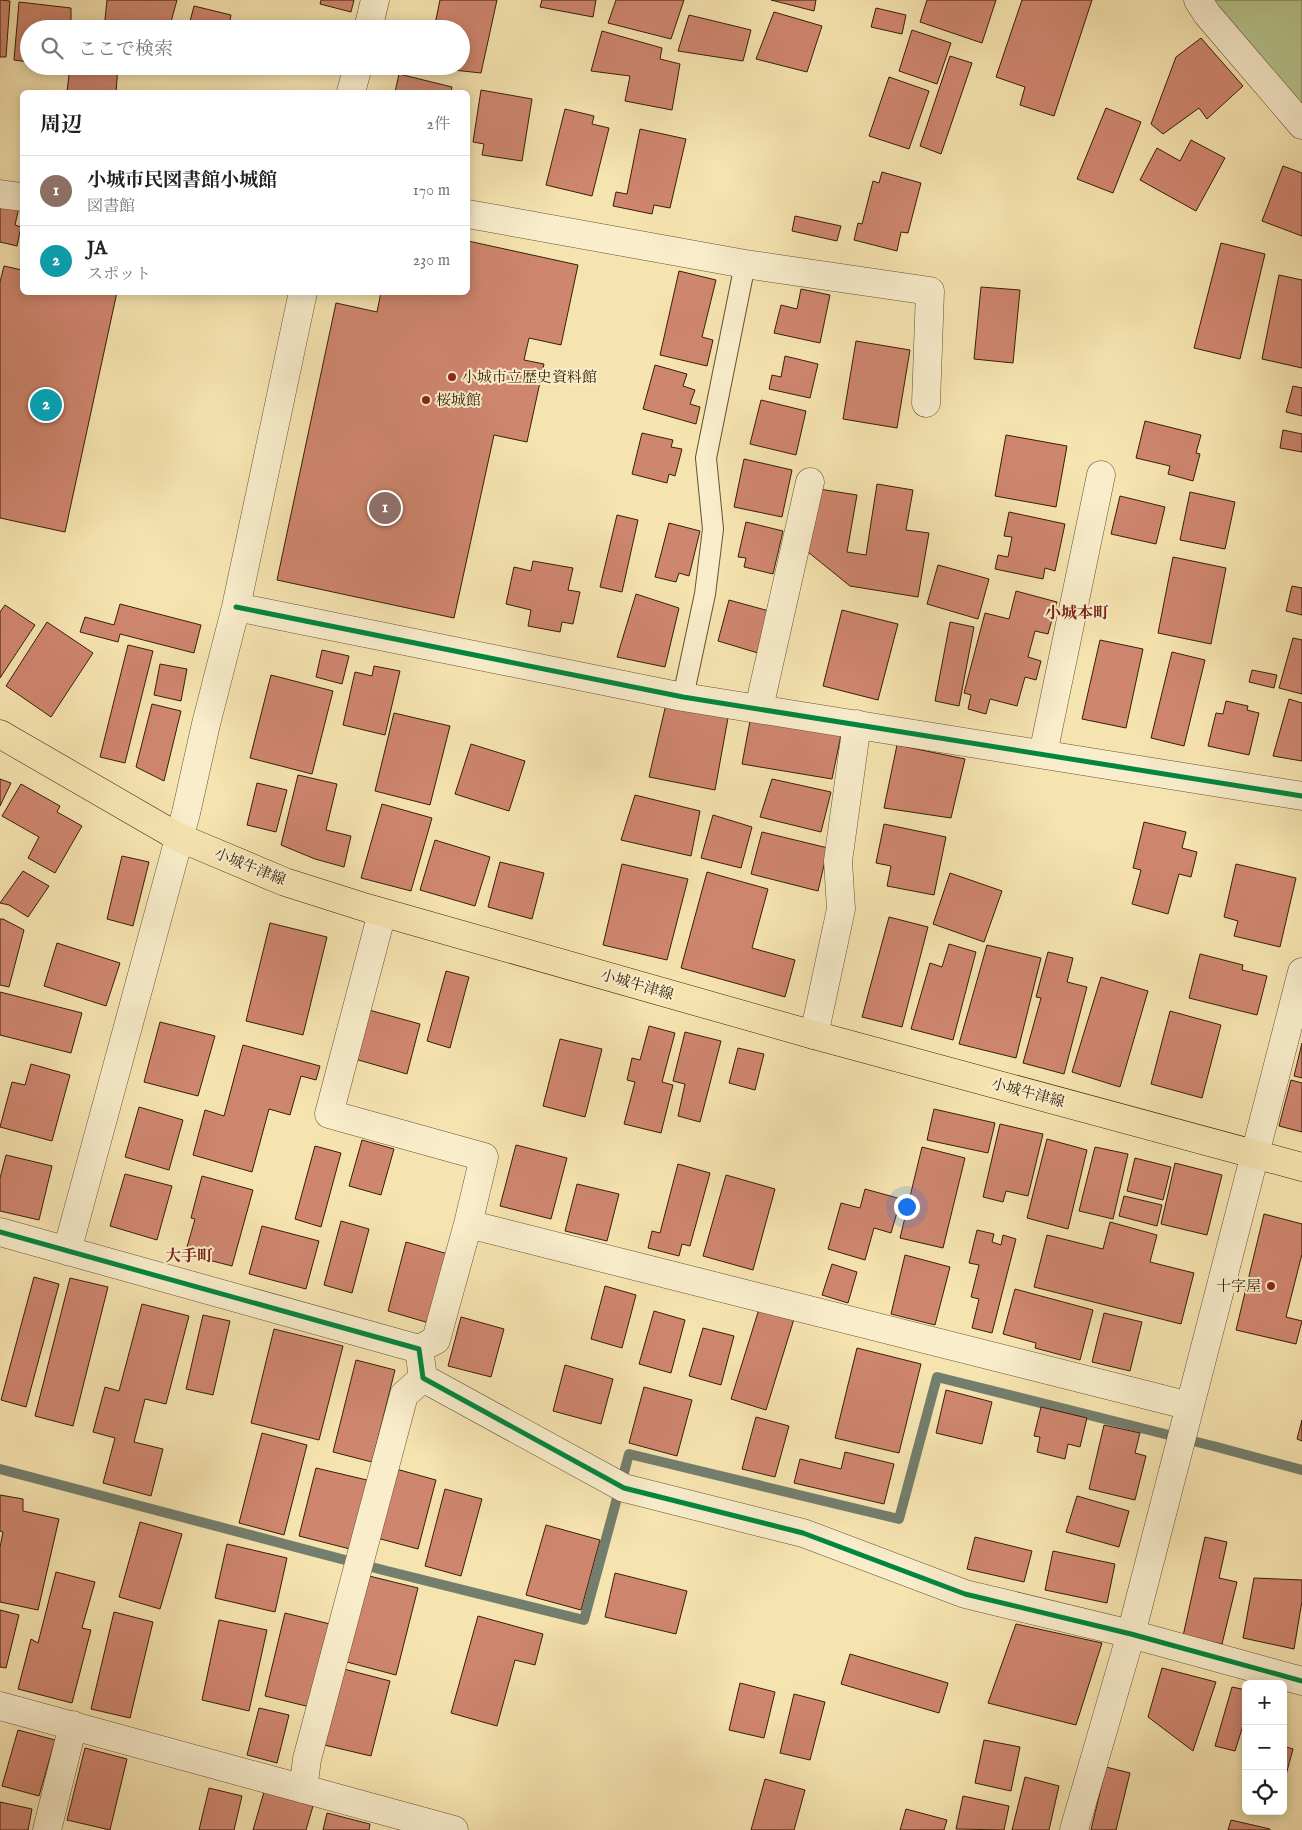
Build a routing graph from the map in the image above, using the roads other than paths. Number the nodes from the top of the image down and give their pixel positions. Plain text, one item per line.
1 (375, 0) edge
2 (1198, 0) edge
3 (370, 20) edge
4 (356, 75) edge
5 (352, 90) edge
6 (1302, 125) edge
7 (0, 194) edge
8 (20, 197) edge
9 (470, 214) edge
10 (745, 264) junction
11 (302, 295) edge
12 (926, 403) dead end
13 (1101, 475) dead end
14 (810, 482) dead end
15 (236, 607) junction
16 (683, 697) junction
17 (759, 708) junction
18 (857, 724) junction
19 (0, 734) edge
20 (1043, 754) junction
21 (1302, 796) edge
22 (178, 837) junction
23 (382, 913) junction
24 (1302, 972) edge
25 (814, 1035) junction
26 (1255, 1154) junction
27 (1302, 1167) edge
28 (468, 1224) junction
29 (0, 1232) edge
30 (67, 1251) junction
31 (419, 1348) junction
32 (423, 1378) junction
33 (1190, 1406) junction
34 (1131, 1634) junction
35 (1302, 1681) edge
36 (0, 1706) edge
37 (72, 1725) junction
38 (303, 1789) junction
39 (47, 1830) edge
40 (454, 1830) edge
41 (1074, 1830) edge

1 - 3 street
2 - 6 street
4 - 5 street
7 - 8 street
9 - 10 street
10 - 12 street
10 - 16 lane
11 - 15 street
13 - 20 street
14 - 17 street
15 - 16 street
15 - 22 street
16 - 17 street
17 - 18 street
18 - 20 street
18 - 25 street
19 - 22 main road, 小城牛津線
20 - 21 street
22 - 23 main road, 小城牛津線
22 - 30 street
23 - 25 main road, 小城牛津線
23 - 28 street
24 - 26 street
25 - 26 main road, 小城牛津線
26 - 27 main road, 小城牛津線
26 - 33 street
28 - 31 street
28 - 33 street
29 - 30 street
30 - 31 street
31 - 32 street
32 - 34 street
32 - 38 street
33 - 34 street
34 - 35 street
34 - 41 street
36 - 37 street
37 - 38 street
37 - 39 street
38 - 40 street

